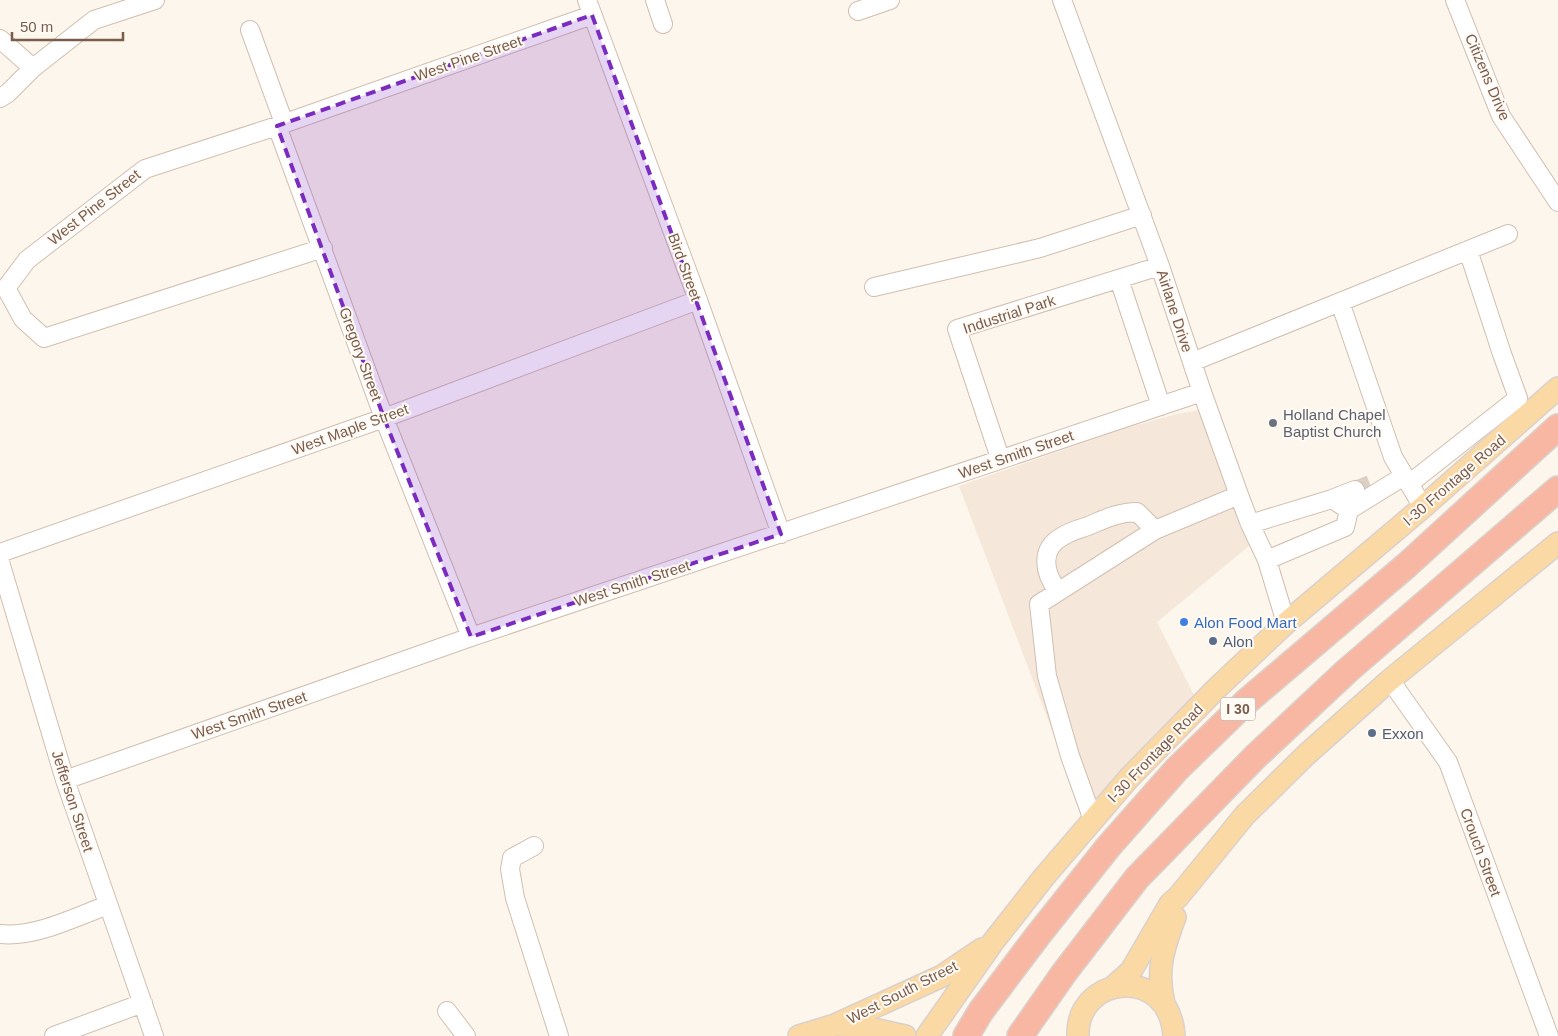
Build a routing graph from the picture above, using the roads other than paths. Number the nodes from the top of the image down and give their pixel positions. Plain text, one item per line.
1 (155, 0) edge
2 (655, 0) edge
3 (890, 0) edge
4 (1062, 0) edge
5 (1456, 0) edge
6 (589, 8) edge
7 (858, 11) dead end
8 (663, 24) dead end
9 (250, 30) dead end
10 (0, 39) edge
11 (33, 68) junction
12 (0, 98) edge
13 (281, 124) junction
14 (1558, 202) edge
15 (1142, 214) junction
16 (1508, 234) dead end
17 (323, 248) junction
18 (1468, 250) junction
19 (1160, 266) junction
20 (1119, 278) junction
21 (874, 287) dead end
22 (698, 300) junction
23 (1340, 302) junction
24 (1192, 362) junction
25 (1558, 388) edge
26 (1202, 392) junction
27 (1160, 406) junction
28 (384, 418) junction
29 (1558, 427) edge
30 (1000, 458) junction
31 (1401, 481) junction
32 (1558, 489) edge
33 (1239, 494) junction
34 (1332, 499) junction
35 (1423, 507) junction
36 (1349, 510) junction
37 (1250, 524) junction
38 (1155, 530) junction
39 (781, 534) junction
40 (1558, 543) edge
41 (0, 553) edge
42 (1267, 560) junction
43 (0, 562) edge
44 (1058, 591) junction
45 (1286, 624) junction
46 (471, 637) junction
47 (1390, 680) junction
48 (65, 780) junction
49 (1093, 820) junction
50 (534, 846) dead end
51 (1178, 897) junction
52 (108, 904) junction
53 (0, 934) edge
54 (993, 942) junction
55 (1112, 988) junction
56 (143, 1004) junction
57 (1164, 1004) junction
58 (447, 1011) dead end
59 (836, 1025) junction
60 (54, 1036) edge
61 (154, 1036) edge
62 (466, 1036) edge
63 (559, 1036) edge
64 (800, 1036) edge
65 (905, 1036) edge
66 (927, 1036) edge
67 (966, 1036) edge
68 (1020, 1036) edge
69 (1078, 1036) edge
70 (1174, 1036) edge
71 (1550, 1036) edge

1 - 11 street
2 - 8 street
3 - 7 street
4 - 15 street, Airlane Drive
5 - 14 street, Citizens Drive
6 - 13 street, West Pine Street
6 - 22 street, Bird Street
9 - 13 street, Gregory Street
10 - 11 street
11 - 12 street
13 - 17 street, Gregory Street
13 - 17 street, West Pine Street
15 - 19 street, Airlane Drive
15 - 21 street
16 - 18 street
17 - 28 street, Gregory Street
18 - 23 street
18 - 31 street
19 - 20 street, Industrial Park
19 - 24 street, Airlane Drive
20 - 27 street
20 - 30 street, Industrial Park
22 - 28 street, West Maple Street
22 - 39 street, Bird Street
23 - 24 street
23 - 31 street
24 - 26 street, Airlane Drive
25 - 35 main road, I-30 Frontage Road
26 - 27 street, West Smith Street
26 - 33 street, Airlane Drive
27 - 30 street, West Smith Street
28 - 41 street, West Maple Street
28 - 46 street, Gregory Street
29 - 67 highway, I 30
30 - 39 street, West Smith Street
31 - 34 street
31 - 35 street
31 - 36 street
32 - 68 highway
33 - 37 street, Airlane Drive
33 - 38 street
34 - 36 street
34 - 37 street
35 - 45 main road, I-30 Frontage Road
36 - 42 street
37 - 42 street, Airlane Drive
38 - 44 street
38 - 44 street
39 - 46 street, West Smith Street
40 - 47 main road
42 - 45 street, Airlane Drive
43 - 48 street, Jefferson Street
44 - 49 street
45 - 49 main road, I-30 Frontage Road
46 - 48 street, West Smith Street
47 - 51 main road
47 - 71 street, Crouch Street
48 - 52 street, Jefferson Street
49 - 54 main road, I-30 Frontage Road
50 - 63 street
51 - 55 main road
51 - 57 main road
52 - 53 street
52 - 56 street, Jefferson Street
54 - 59 main road, West South Street
54 - 66 main road, I-30 Frontage Road
55 - 57 main road
55 - 69 main road
56 - 60 street
56 - 61 street, Jefferson Street
57 - 70 main road
58 - 62 street
59 - 64 main road, West South Street
59 - 65 main road, West South Street

